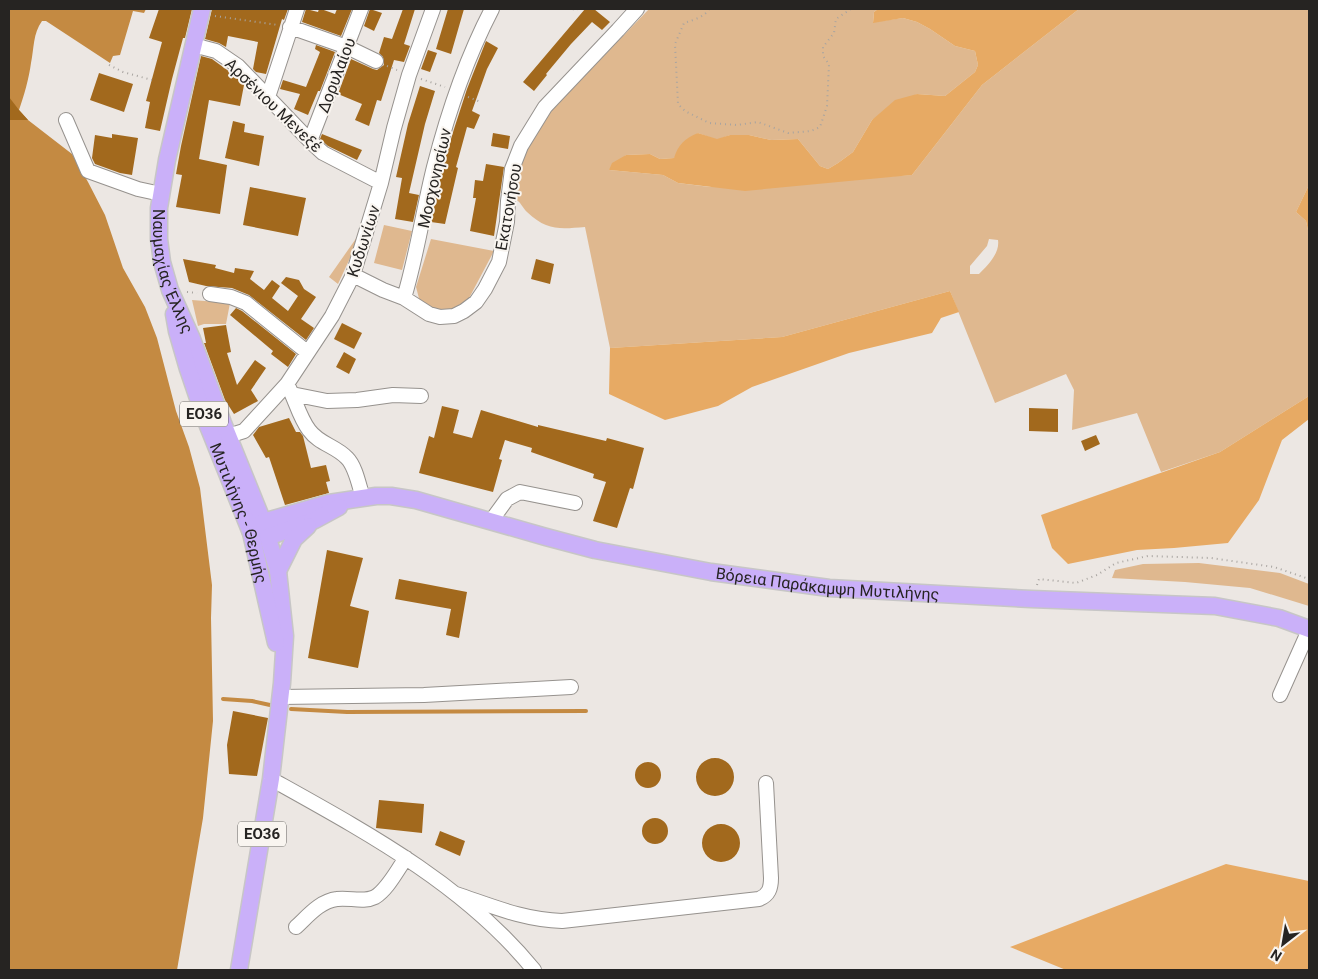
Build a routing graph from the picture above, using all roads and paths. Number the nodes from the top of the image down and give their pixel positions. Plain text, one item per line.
1 (297, 9) edge
2 (361, 9) edge
3 (433, 9) edge
4 (492, 9) edge
5 (573, 9) edge
6 (578, 9) edge
7 (636, 9) edge
8 (709, 9) edge
9 (851, 9) edge
10 (201, 11) edge
11 (290, 27) junction
12 (193, 45) junction
13 (347, 46) junction
14 (376, 61) joint
15 (109, 65) dead end
16 (406, 74) junction
17 (152, 80) dead end
18 (268, 97) junction
19 (66, 120) dead end
20 (310, 141) junction
21 (381, 183) junction
22 (161, 194) junction
23 (353, 276) junction
24 (170, 290) junction
25 (210, 294) joint
26 (404, 298) junction
27 (307, 352) junction
28 (290, 389) junction
29 (421, 396) dead end
30 (228, 436) junction
31 (357, 499) junction
32 (575, 502) dead end
33 (315, 520) junction
34 (491, 521) junction
35 (260, 531) junction
36 (278, 571) junction
37 (1309, 579) edge
38 (1031, 599) junction
39 (1309, 630) edge
40 (571, 687) dead end
41 (282, 690) junction
42 (1280, 695) dead end
43 (272, 778) junction
44 (766, 783) dead end
45 (406, 858) junction
46 (456, 894) junction
47 (296, 927) dead end
48 (240, 970) edge
49 (534, 970) edge

1 - 11 street
2 - 13 street, Δορυλαίου
3 - 16 street, Κυδωνίων
4 - 26 street, Μοσχονησίων
5 - 6 path
7 - 26 street, Εκατονήσου
8 - 9 path
10 - 11 path
10 - 12 main road, Ναυμαχίας Έλλης / ΕΟ36
11 - 13 street
11 - 18 street
12 - 18 street, Αρσένιου Μενεξέ
12 - 22 main road, Ναυμαχίας Έλλης / ΕΟ36
13 - 14 street
13 - 20 street, Δορυλαίου
14 - 16 path
15 - 17 path
16 - 21 street, Κυδωνίων
18 - 20 street, Αρσένιου Μενεξέ
19 - 22 street
20 - 21 street, Αρσένιου Μενεξέ
21 - 23 street, Κυδωνίων
22 - 24 main road, Ναυμαχίας Έλλης / ΕΟ36
23 - 26 street
23 - 27 street, Κυδωνίων
24 - 25 path
24 - 30 main road, Ναυμαχίας Έλλης / ΕΟ36
24 - 35 main road, Μυτιλήνης - Θερμής / ΕΟ36
25 - 27 street
27 - 28 street, Κυδωνίων
28 - 29 street
28 - 30 street, Κυδωνίων
28 - 31 street
30 - 35 main road, Ναυμαχίας Έλλης / ΕΟ36
31 - 33 main road, Βόρεια Παράκαμψη Μυτιλήνης
31 - 34 main road, Βόρεια Παράκαμψη Μυτιλήνης
31 - 35 main road, Βόρεια Παράκαμψη Μυτιλήνης
32 - 34 street
33 - 35 main road, Βόρεια Παράκαμψη Μυτιλήνης
33 - 36 main road
34 - 38 main road, Βόρεια Παράκαμψη Μυτιλήνης
35 - 36 main road, Μυτιλήνης - Θερμής / ΕΟ36
35 - 41 main road, Μυτιλήνης - Θερμής / ΕΟ36
36 - 41 main road, Μυτιλήνης - Θερμής / ΕΟ36
37 - 38 path
38 - 39 main road, Βόρεια Παράκαμψη Μυτιλήνης
39 - 42 street
40 - 41 street
41 - 43 main road, Μυτιλήνης - Θερμής / ΕΟ36
43 - 45 street
43 - 48 main road, Μυτιλήνης - Θερμής / ΕΟ36
44 - 46 street
45 - 46 street
45 - 47 street
46 - 49 street

